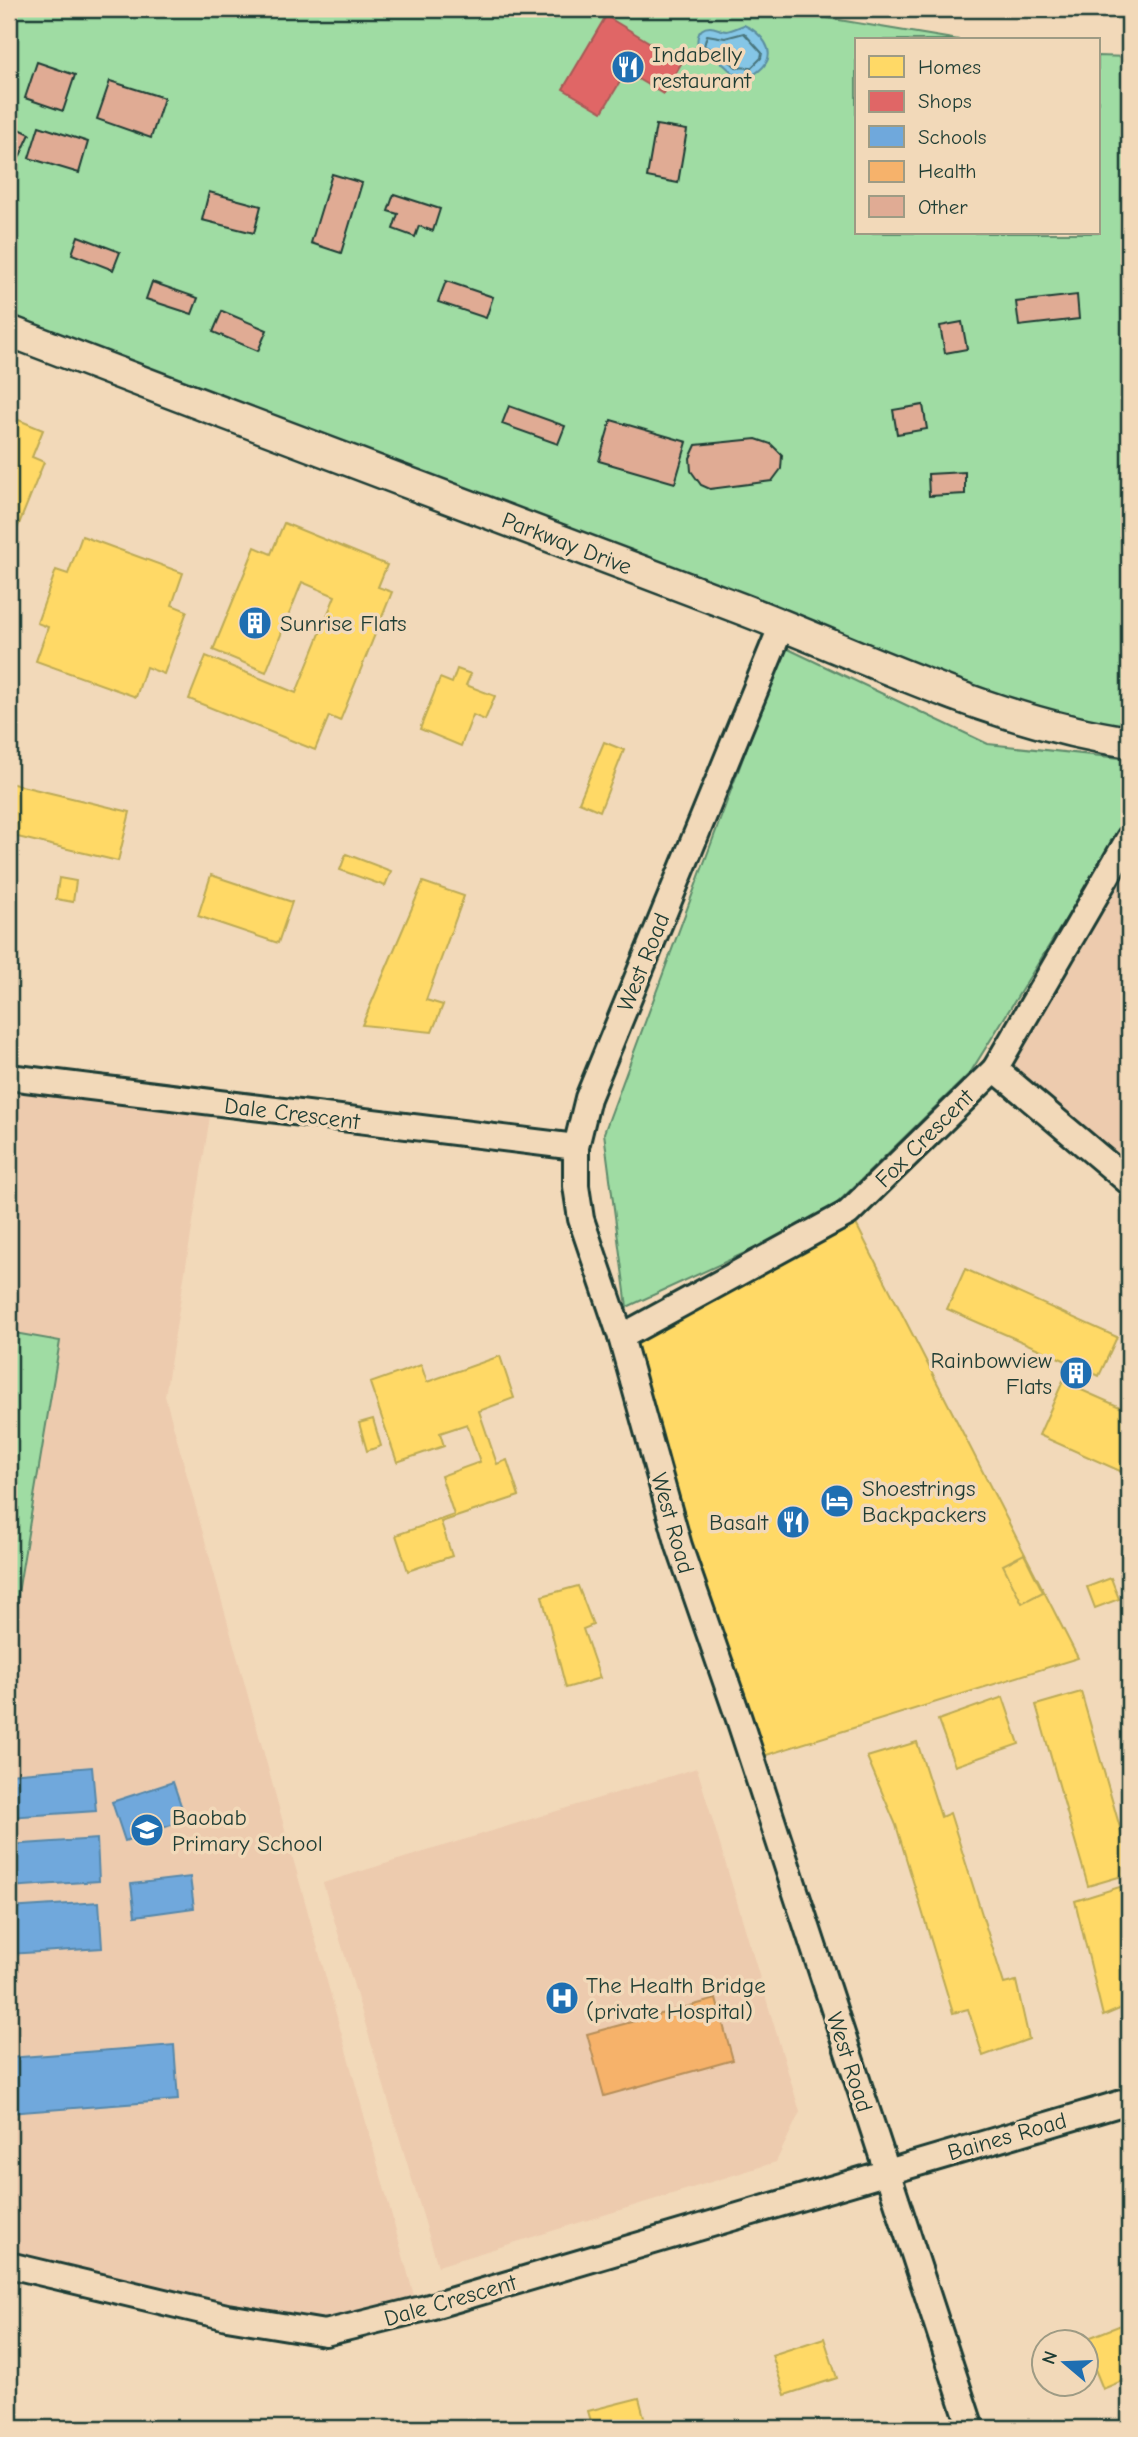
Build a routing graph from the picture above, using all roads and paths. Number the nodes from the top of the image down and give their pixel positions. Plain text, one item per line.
1 (9, 331) edge
2 (782, 625) junction
3 (1129, 742) edge
4 (1129, 838) edge
5 (995, 1069) junction
6 (9, 1077) edge
7 (576, 1147) junction
8 (1129, 1182) edge
9 (621, 1337) junction
10 (1129, 2101) edge
11 (886, 2171) junction
12 (9, 2265) edge
13 (971, 2428) edge

1 - 2 street, Parkway Drive
2 - 3 street, Parkway Drive
2 - 7 street, West Road
4 - 5 street, Fox Crescent
5 - 8 street
5 - 9 street, Fox Crescent
6 - 7 street, Dale Crescent
7 - 9 street, West Road
9 - 11 street, West Road
10 - 11 street, Baines Road
11 - 12 street, Dale Crescent
11 - 13 street, West Road

